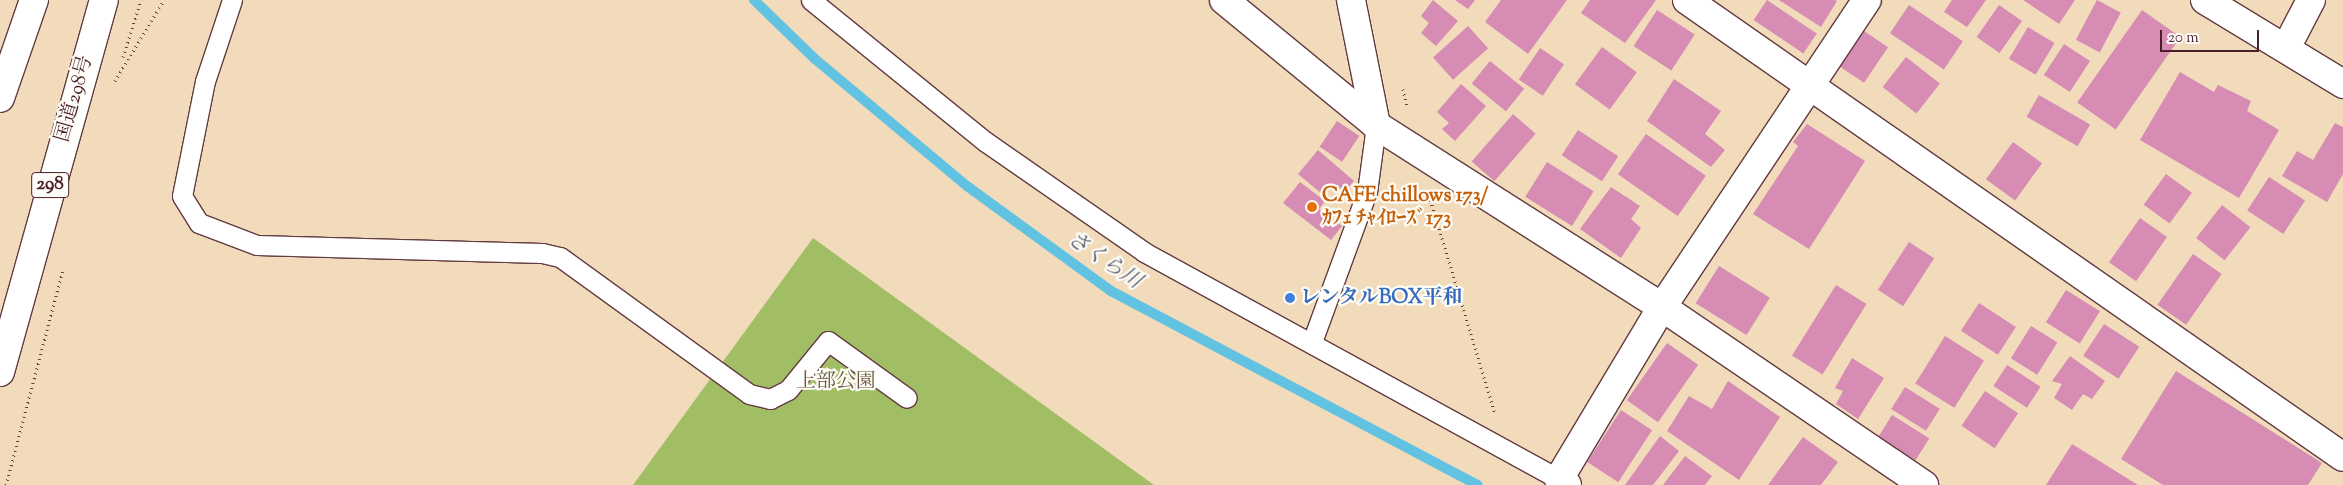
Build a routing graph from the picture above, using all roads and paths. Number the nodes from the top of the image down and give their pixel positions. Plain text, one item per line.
1 (34, 0) edge
2 (104, 0) edge
3 (141, 0) edge
4 (164, 0) edge
5 (232, 0) edge
6 (811, 0) edge
7 (1224, 0) edge
8 (1351, 0) edge
9 (1687, 0) edge
10 (1867, 0) edge
11 (2205, 0) edge
12 (2311, 0) edge
13 (2286, 48) junction
14 (115, 82) junction
15 (1402, 84) dead end
16 (2343, 84) edge
17 (1808, 85) junction
18 (112, 91) dead end
19 (0, 98) edge
20 (1376, 125) junction
21 (1416, 150) junction
22 (30, 251) junction
23 (65, 263) dead end
24 (1662, 307) junction
25 (0, 332) edge
26 (1312, 342) junction
27 (0, 372) edge
28 (907, 398) dead end
29 (1509, 451) junction
30 (2343, 458) edge
31 (1563, 482) edge
32 (6, 485) edge
33 (1924, 485) edge

1 - 19 main road
2 - 22 main road, 国道298号 / 298
3 - 14 path
4 - 14 path
5 - 28 lane
6 - 26 lane
7 - 20 main road
8 - 20 main road
9 - 17 main road
10 - 17 main road
11 - 13 main road
12 - 13 main road
13 - 16 main road
14 - 18 path
15 - 21 path
17 - 24 main road
17 - 30 main road
20 - 21 main road
20 - 26 lane
21 - 24 main road
21 - 29 path
22 - 25 main road
22 - 27 main road, 国道298号 / 298
23 - 32 path
24 - 31 main road
24 - 33 main road
26 - 29 lane
29 - 31 lane

